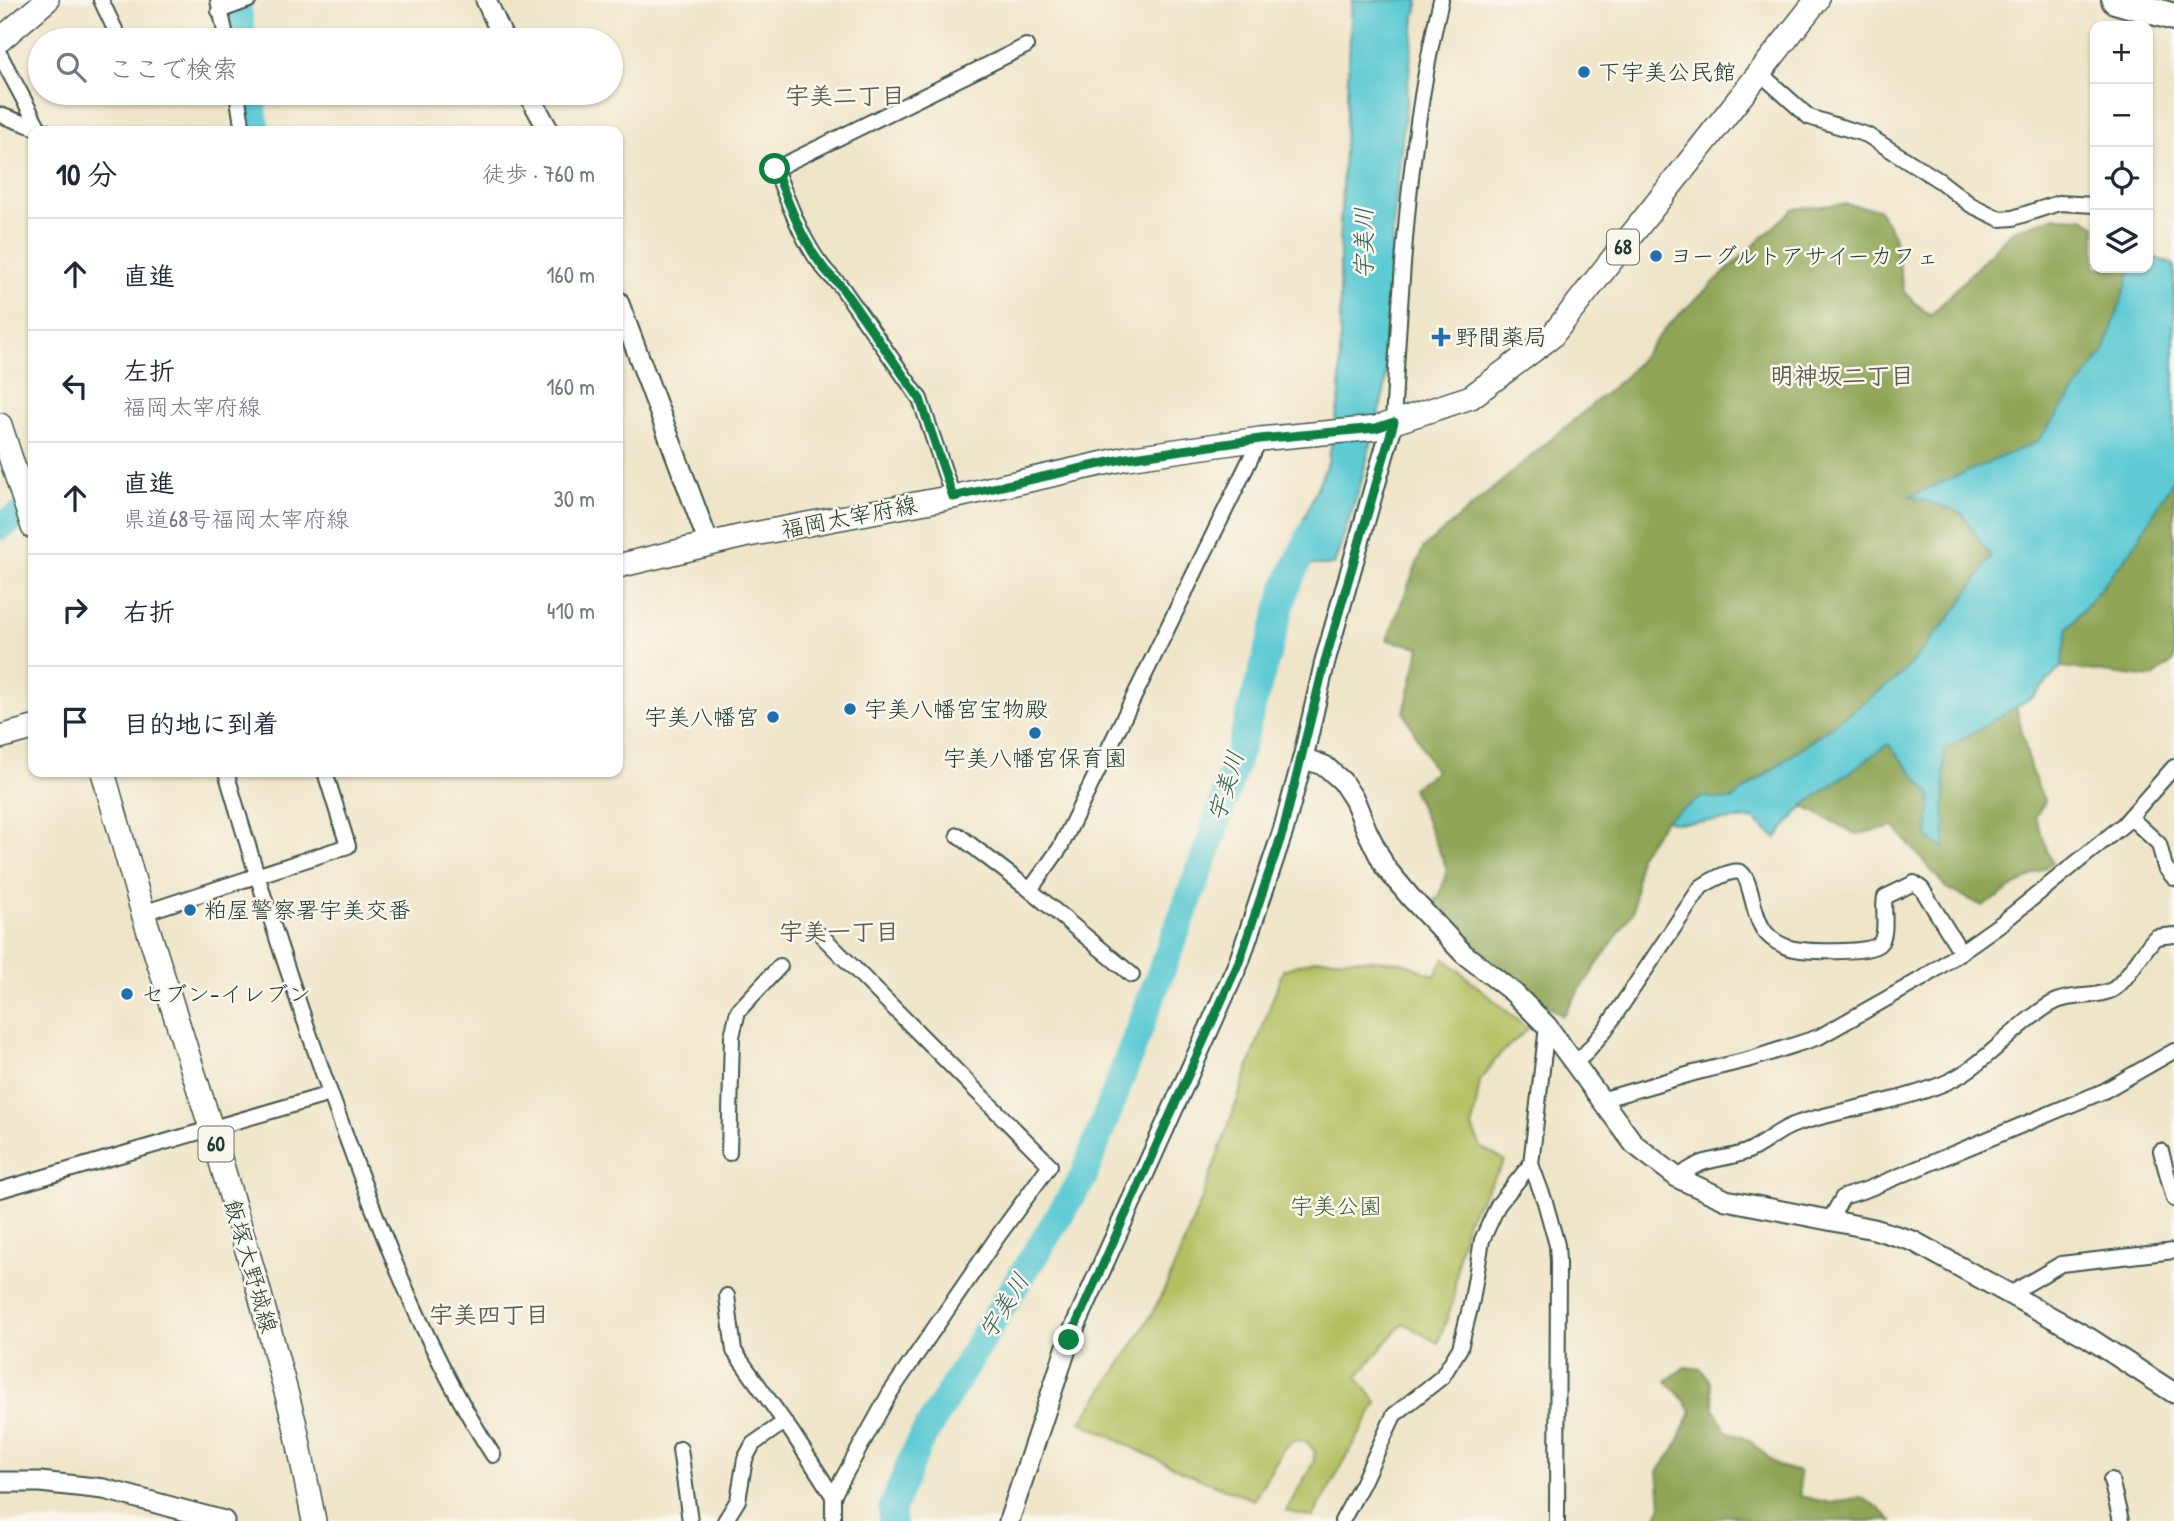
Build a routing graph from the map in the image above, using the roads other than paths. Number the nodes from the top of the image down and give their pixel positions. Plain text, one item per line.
1 (47, 0) edge
2 (101, 0) edge
3 (249, 0) edge
4 (486, 0) edge
5 (1441, 0) edge
6 (1817, 0) edge
7 (2115, 0) edge
8 (221, 7) edge
9 (2174, 17) edge
10 (114, 28) edge
11 (225, 28) edge
12 (499, 28) edge
13 (0, 40) edge
14 (1026, 46) dead end
15 (0, 55) edge
16 (1761, 74) junction
17 (28, 105) edge
18 (28, 105) edge
19 (239, 105) edge
20 (535, 105) edge
21 (0, 116) edge
22 (30, 126) edge
23 (40, 126) edge
24 (242, 126) edge
25 (546, 126) edge
26 (2090, 205) edge
27 (623, 315) edge
28 (0, 425) edge
29 (1385, 425) junction
30 (1260, 439) junction
31 (26, 491) edge
32 (953, 497) junction
33 (709, 544) junction
34 (623, 565) edge
35 (28, 730) edge
36 (0, 737) edge
37 (1303, 758) junction
38 (2174, 768) edge
39 (104, 777) edge
40 (227, 777) edge
41 (327, 777) edge
42 (2130, 817) junction
43 (958, 835) dead end
44 (256, 877) junction
45 (2174, 878) edge
46 (1030, 890) junction
47 (143, 913) junction
48 (2174, 935) edge
49 (822, 936) dead end
50 (1961, 952) junction
51 (780, 966) dead end
52 (1132, 975) dead end
53 (1547, 1026) junction
54 (2174, 1051) edge
55 (1575, 1062) junction
56 (330, 1094) junction
57 (1601, 1100) junction
58 (211, 1128) junction
59 (2161, 1152) dead end
60 (729, 1153) dead end
61 (1531, 1164) junction
62 (1678, 1178) junction
63 (0, 1190) edge
64 (2174, 1199) edge
65 (1829, 1221) junction
66 (2174, 1251) edge
67 (2010, 1294) junction
68 (727, 1296) dead end
69 (2174, 1393) edge
70 (783, 1423) junction
71 (680, 1449) dead end
72 (493, 1455) dead end
73 (2111, 1480) dead end
74 (0, 1482) edge
75 (833, 1496) junction
76 (224, 1521) edge
77 (314, 1521) edge
78 (690, 1521) edge
79 (725, 1521) edge
80 (833, 1521) edge
81 (1009, 1521) edge
82 (1342, 1521) edge
83 (1557, 1521) edge
84 (2121, 1521) edge

1 - 13 main road
2 - 10 street
3 - 8 street
4 - 12 street
5 - 29 street
6 - 16 main road, 68
7 - 9 highway
8 - 11 street
14 - 32 street
15 - 17 street
16 - 26 street
16 - 29 main road, 68
18 - 23 street
19 - 24 street
20 - 25 street
21 - 22 street
27 - 33 street
28 - 31 main road
29 - 30 main road, 福岡太宰府線 / 68
29 - 37 street
30 - 32 main road, 福岡太宰府線 / 68
30 - 46 street
32 - 33 main road, 福岡太宰府線 / 68
33 - 34 main road, 福岡太宰府線 / 68
35 - 36 main road
37 - 53 street
37 - 81 street
38 - 42 street
39 - 47 main road, 飯塚大野城線 / 60
40 - 44 street
41 - 44 street
42 - 45 street
42 - 50 street
43 - 46 street
44 - 47 street
44 - 56 street
46 - 52 street
47 - 58 main road, 飯塚大野城線 / 60
48 - 62 street
49 - 75 street
50 - 55 street
50 - 57 street
51 - 60 street
53 - 55 street
53 - 61 street
54 - 65 street
55 - 57 street
56 - 58 street
56 - 72 street
57 - 62 street
58 - 63 street
58 - 77 main road, 飯塚大野城線 / 60
59 - 64 street
61 - 82 street
61 - 83 street
62 - 65 street
65 - 67 street
66 - 67 street
67 - 69 street
68 - 70 street
70 - 75 street
70 - 79 street
71 - 78 street
73 - 84 street
74 - 76 street
75 - 80 street

